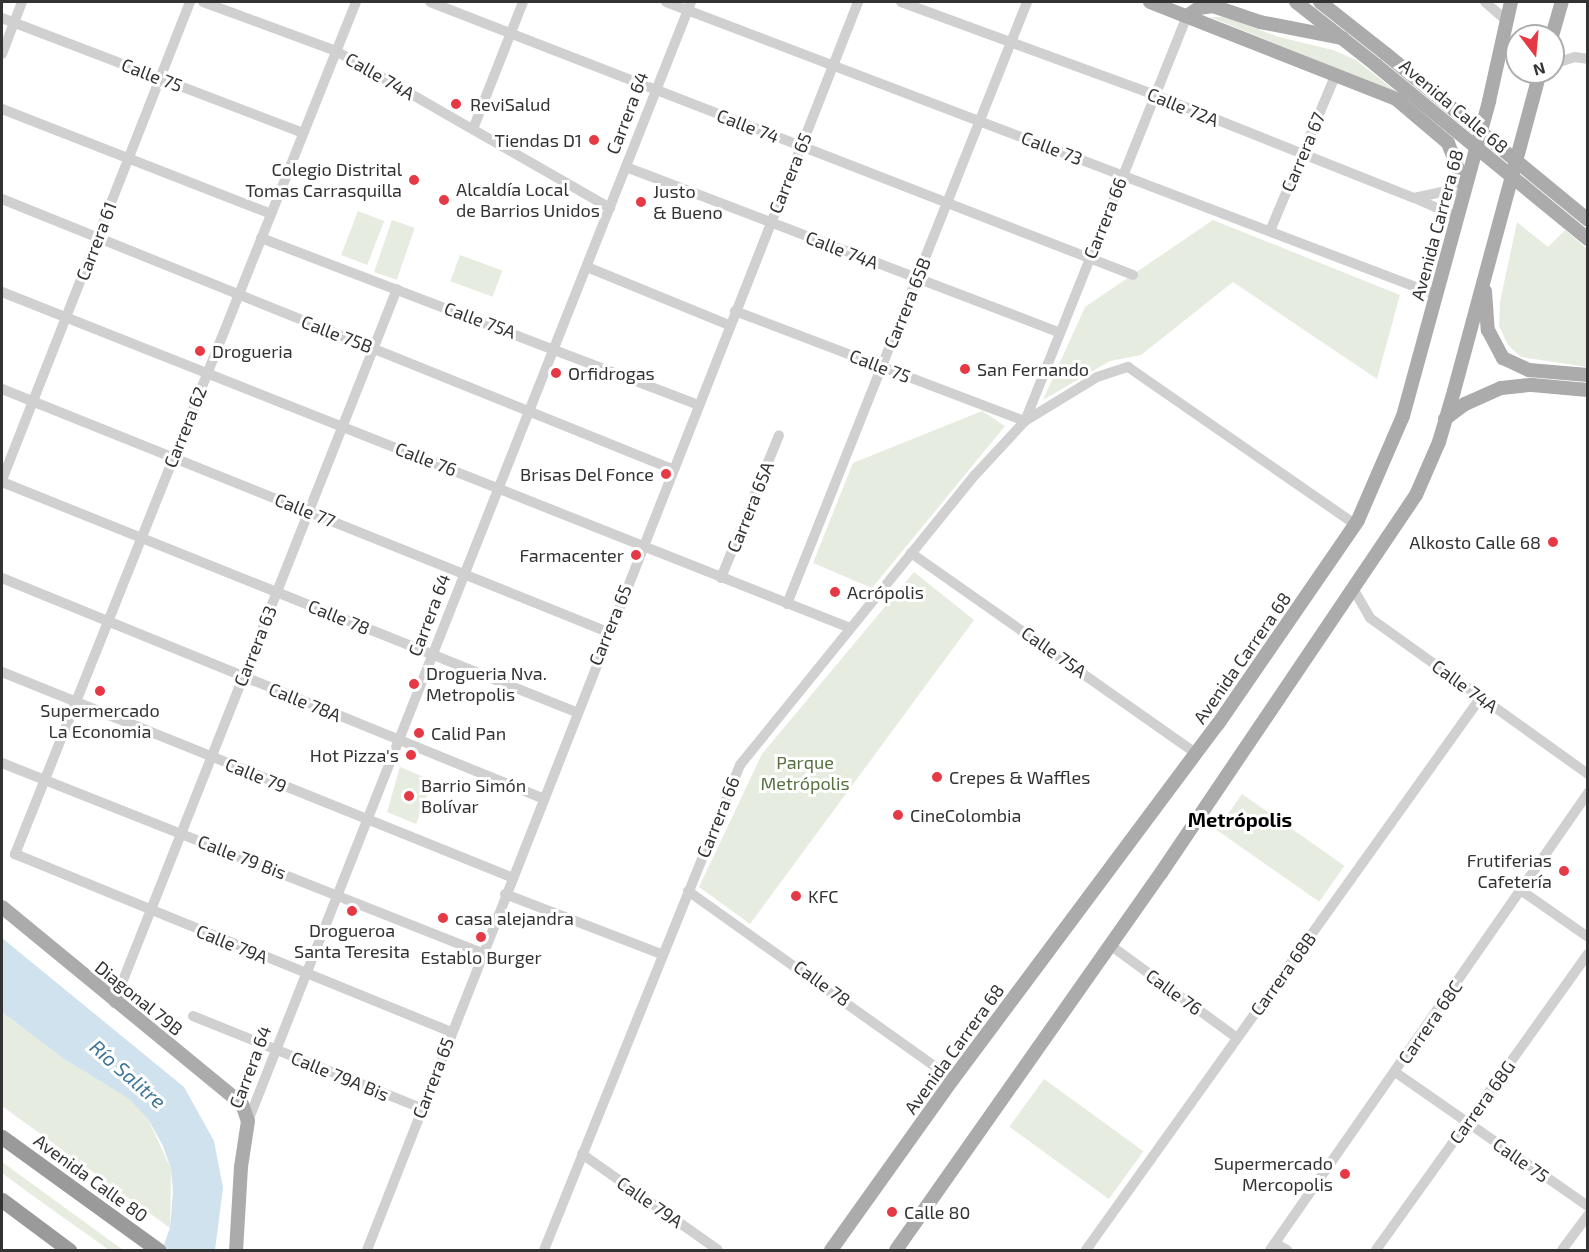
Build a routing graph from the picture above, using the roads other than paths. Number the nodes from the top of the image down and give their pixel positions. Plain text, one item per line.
1 (22, 2) edge
2 (190, 2) edge
3 (203, 2) edge
4 (356, 2) edge
5 (430, 2) edge
6 (523, 2) edge
7 (666, 2) edge
8 (858, 2) edge
9 (901, 2) edge
10 (1027, 2) edge
11 (1150, 2) edge
12 (1185, 2) edge
13 (1296, 2) edge
14 (1320, 2) edge
15 (1485, 2) edge
16 (1511, 2) edge
17 (1562, 2) edge
18 (689, 6) edge
19 (1187, 16) junction
20 (2, 18) edge
21 (1507, 21) junction
22 (14, 23) junction
23 (1556, 24) edge
24 (511, 33) junction
25 (1341, 38) junction
26 (1012, 40) junction
27 (336, 51) junction
28 (2, 54) edge
29 (1587, 59) edge
30 (1565, 60) edge
31 (833, 65) junction
32 (1336, 74) junction
33 (160, 78) junction
34 (1538, 84) edge
35 (655, 91) junction
36 (1155, 95) junction
37 (2, 109) edge
38 (980, 120) junction
39 (474, 129) junction
40 (303, 133) junction
41 (801, 146) junction
42 (1302, 155) junction
43 (128, 158) junction
44 (626, 167) junction
45 (1123, 174) junction
46 (1466, 187) junction
47 (1414, 198) junction
48 (2, 199) edge
49 (947, 204) junction
50 (610, 208) junction
51 (271, 214) junction
52 (1457, 217) junction
53 (1587, 220) edge
54 (770, 222) junction
55 (1270, 231) junction
56 (97, 238) junction
57 (261, 238) junction
58 (1587, 239) edge
59 (1090, 255) junction
60 (587, 267) junction
61 (1133, 275) dead end
62 (1485, 275) junction
63 (917, 278) junction
64 (397, 289) junction
65 (2, 292) edge
66 (238, 295) junction
67 (1437, 296) junction
68 (735, 311) junction
69 (66, 317) junction
70 (729, 325) junction
71 (1058, 332) junction
72 (374, 348) junction
73 (554, 348) junction
74 (882, 367) junction
75 (207, 373) junction
76 (1587, 375) edge
77 (2, 389) edge
78 (1587, 390) edge
79 (33, 401) junction
80 (698, 405) junction
81 (530, 411) junction
82 (1445, 419) junction
83 (1025, 421) junction
84 (343, 427) junction
85 (779, 435) dead end
86 (173, 457) junction
87 (672, 469) junction
88 (2, 481) edge
89 (499, 488) junction
90 (309, 512) junction
91 (1355, 524) junction
92 (141, 538) junction
93 (642, 546) junction
94 (911, 553) junction
95 (464, 574) junction
96 (2, 578) edge
97 (721, 578) junction
98 (1354, 590) junction
99 (277, 592) junction
100 (787, 604) junction
101 (108, 621) junction
102 (850, 628) junction
103 (608, 632) junction
104 (433, 655) junction
105 (2, 672) edge
106 (243, 676) junction
107 (1481, 698) junction
108 (75, 702) junction
109 (576, 712) junction
110 (399, 740) junction
111 (1196, 753) junction
112 (211, 756) junction
113 (2, 763) edge
114 (1587, 774) edge
115 (44, 780) junction
116 (1587, 793) edge
117 (542, 798) junction
118 (368, 820) junction
119 (181, 833) junction
120 (15, 854) joint
121 (511, 877) junction
122 (688, 891) junction
123 (1522, 891) junction
124 (505, 894) junction
125 (338, 895) junction
126 (2, 907) edge
127 (150, 911) junction
128 (1587, 937) edge
129 (1110, 945) junction
130 (482, 952) junction
131 (661, 954) junction
132 (1587, 954) edge
133 (307, 974) junction
134 (114, 1003) junction
135 (193, 1016) dead end
136 (451, 1032) junction
137 (1237, 1038) junction
138 (275, 1049) junction
139 (1395, 1072) junction
140 (953, 1079) junction
141 (421, 1108) junction
142 (248, 1121) junction
143 (1467, 1122) junction
144 (2, 1137) edge
145 (582, 1154) junction
146 (2, 1200) edge
147 (1587, 1206) edge
148 (1587, 1215) edge
149 (1273, 1247) edge
150 (69, 1251) edge
151 (158, 1251) edge
152 (236, 1251) edge
153 (367, 1251) edge
154 (544, 1251) edge
155 (718, 1251) edge
156 (831, 1251) edge
157 (896, 1251) edge
158 (1086, 1251) edge
159 (1287, 1251) edge
160 (1376, 1251) edge
161 (1562, 1251) edge

1 - 22 street
2 - 33 street, Carrera 61
3 - 27 street, Calle 74A
4 - 27 street, Carrera 62
5 - 24 street, Calle 74
6 - 24 street
7 - 18 street, Calle 73
8 - 31 street, Carrera 65
9 - 26 street, Calle 72A
10 - 26 street, Carrera 65B
11 - 19 main road
12 - 19 main road
13 - 25 main road, Avenida Calle 68
14 - 53 main road, Avenida Calle 68, bridge
15 - 21 street
16 - 21 main road, Avenida Carrera 68
17 - 23 main road
18 - 31 street, Calle 73
18 - 35 street, Carrera 64
19 - 25 main road
19 - 32 main road
19 - 36 street, Carrera 66
20 - 22 street, Calle 75
21 - 46 main road, Avenida Carrera 68
22 - 28 street
22 - 33 street, Calle 75
24 - 35 street, Calle 74
24 - 39 street
25 - 58 main road, Avenida Calle 68, bridge
26 - 36 street, Calle 72A
26 - 38 street, Carrera 65B
27 - 39 street, Calle 74A
27 - 40 street, Carrera 62
29 - 30 street
31 - 38 street, Calle 73
31 - 41 street, Carrera 65
32 - 42 street, Carrera 67
32 - 46 main road
33 - 40 street, Calle 75
33 - 43 street, Carrera 61
34 - 62 main road
35 - 41 street, Calle 74
35 - 44 street, Carrera 64
36 - 42 street, Calle 72A
36 - 45 street, Carrera 66
37 - 43 street
38 - 45 street, Calle 73
38 - 49 street, Carrera 65B
39 - 50 street, Calle 74A
40 - 51 street, Carrera 62
41 - 49 street, Calle 74
41 - 54 street, Carrera 65
42 - 47 street, Calle 72A
42 - 55 street, Carrera 67
43 - 51 street
43 - 56 street, Carrera 61
44 - 50 street, Carrera 64
44 - 54 street, Calle 74A
45 - 55 street, Calle 73
45 - 59 street, Carrera 66
46 - 47 street
46 - 52 main road, Avenida Carrera 68
47 - 52 street, Calle 72A
48 - 56 street, Calle 75B
49 - 59 street, Calle 74
49 - 63 street, Carrera 65B
50 - 60 street, Carrera 64
51 - 57 street, Carrera 62
52 - 67 main road, Avenida Carrera 68
54 - 63 street, Calle 74A
54 - 68 street, Carrera 65
55 - 67 street, Calle 73
56 - 66 street, Calle 75B
56 - 69 street, Carrera 61
57 - 64 street, Calle 75A
57 - 66 street, Carrera 62
59 - 61 street, Calle 74
59 - 71 street, Carrera 66
60 - 70 street
60 - 73 street, Carrera 64
62 - 76 main road
62 - 82 main road
63 - 71 street, Calle 74A
63 - 74 street, Carrera 65B
64 - 72 street, Carrera 63
64 - 73 street, Calle 75A
65 - 69 street, Calle 76
66 - 72 street, Calle 75B
66 - 75 street, Carrera 62
67 - 91 main road, Avenida Carrera 68
68 - 70 street, Carrera 65
68 - 74 street, Calle 75
69 - 75 street, Calle 76
69 - 79 street, Carrera 61
70 - 80 street, Carrera 65
71 - 83 street, Carrera 66
72 - 81 street, Calle 75B
72 - 84 street, Carrera 63
73 - 80 street, Calle 75A
73 - 81 street, Carrera 64
74 - 83 street, Calle 75
74 - 100 street, Carrera 65B
75 - 84 street, Calle 76
75 - 86 street, Carrera 62
77 - 79 street, Calle 77
78 - 82 main road
79 - 86 street, Calle 77
79 - 88 street, Carrera 61
80 - 87 street, Carrera 65
81 - 87 street, Calle 75B
81 - 89 street, Carrera 64
82 - 98 main road
83 - 91 street, Carrera 66
83 - 94 street, Carrera 66
84 - 89 street, Calle 76
84 - 90 street, Carrera 63
85 - 97 street, Carrera 65A
86 - 90 street, Calle 77
86 - 92 street, Carrera 62
87 - 93 street, Carrera 65
88 - 92 street, Calle 78
89 - 93 street, Calle 76
89 - 95 street, Carrera 64
90 - 95 street, Calle 77
90 - 99 street, Carrera 63
91 - 111 main road, Avenida Carrera 68
92 - 99 street, Calle 78
92 - 101 street, Carrera 62
93 - 97 street, Calle 76
93 - 103 street, Carrera 65
94 - 102 street, Carrera 66
94 - 111 street, Calle 75A
95 - 103 street, Calle 77
95 - 104 street, Carrera 64
96 - 101 street, Calle 78A
97 - 100 street, Calle 76
98 - 107 street, Calle 74A
98 - 129 main road
99 - 104 street, Calle 78
99 - 106 street, Carrera 63
100 - 102 street, Calle 76
101 - 106 street, Calle 78A
101 - 108 street, Carrera 62
102 - 122 street, Carrera 66
103 - 109 street, Carrera 65
104 - 109 street, Calle 78
104 - 110 street, Carrera 64
105 - 108 street, Calle 79
106 - 110 street, Calle 78A
106 - 112 street, Carrera 63
107 - 114 street, Calle 74A
107 - 137 street, Carrera 68B
108 - 112 street, Calle 79
108 - 115 street, Carrera 62
109 - 117 street, Carrera 65
110 - 117 street, Calle 78A
110 - 118 street, Carrera 64
111 - 140 main road, Avenida Carrera 68
112 - 118 street, Calle 79
112 - 119 street, Carrera 63
113 - 115 street, Calle 79 Bis
115 - 119 street, Calle 79 Bis
115 - 120 street, Carrera 62
116 - 123 street, Carrera 68C
117 - 121 street, Carrera 65
118 - 121 street, Calle 79
118 - 125 street, Carrera 64
119 - 125 street, Calle 79 Bis
119 - 127 street, Carrera 63
120 - 127 street, Calle 79A
121 - 124 street, Carrera 65
122 - 131 street, Carrera 66
122 - 140 street, Calle 78
123 - 128 street
123 - 139 street, Carrera 68C
124 - 130 street, Carrera 65
124 - 131 street
125 - 130 street, Calle 79 Bis
125 - 133 street, Carrera 64
126 - 134 main road, Diagonal 79B
127 - 133 street, Calle 79A
127 - 134 street, Carrera 63
129 - 137 street, Calle 76
129 - 157 main road
130 - 136 street, Carrera 65
131 - 145 street, Carrera 66
132 - 143 street, Carrera 68G
133 - 136 street, Calle 79A
133 - 138 street, Carrera 64
134 - 142 main road, Diagonal 79B
135 - 138 street, Calle 79A Bis
136 - 141 street, Carrera 65
137 - 158 street, Carrera 68B
138 - 141 street, Calle 79A Bis
138 - 142 street, Carrera 64
139 - 143 street, Calle 75
139 - 149 street, Carrera 68C
140 - 156 main road, Avenida Carrera 68
141 - 153 street, Carrera 65
142 - 152 main road, Carrera 64
143 - 147 street, Calle 75
143 - 160 street, Carrera 68G
144 - 151 highway, Avenida Calle 80
145 - 154 street, Carrera 66
145 - 155 street, Calle 79A
146 - 150 highway
148 - 161 street
149 - 159 street

